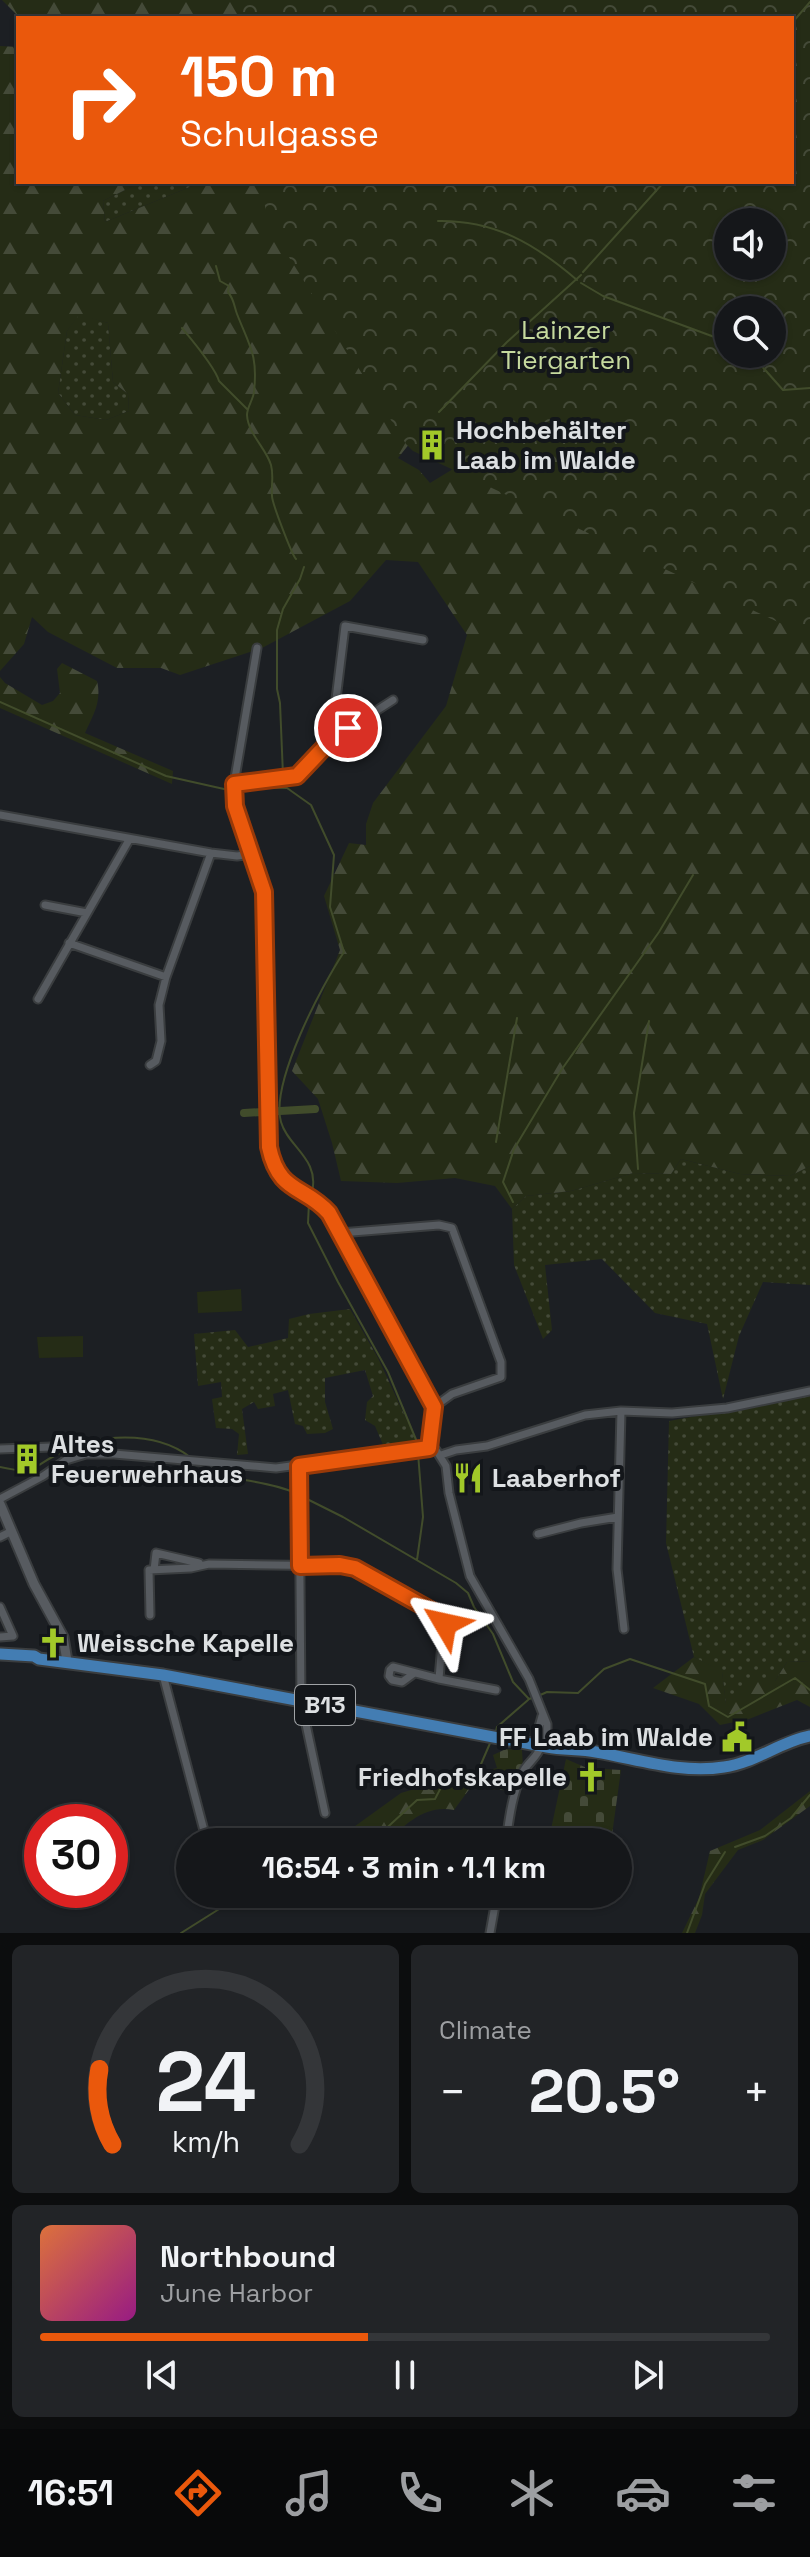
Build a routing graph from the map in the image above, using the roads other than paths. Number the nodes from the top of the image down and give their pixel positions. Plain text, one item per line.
1 (423, 640) dead end
2 (257, 648) dead end
3 (393, 700) dead end
4 (331, 740) junction
5 (234, 784) junction
6 (0, 815) edge
7 (129, 840) junction
8 (211, 853) junction
9 (252, 854) junction
10 (45, 905) dead end
11 (87, 913) junction
12 (69, 943) junction
13 (166, 977) junction
14 (38, 999) dead end
15 (150, 1065) dead end
16 (340, 1233) junction
17 (810, 1391) edge
18 (434, 1407) junction
19 (621, 1411) junction
20 (51, 1447) dead end
21 (429, 1448) junction
22 (0, 1449) edge
23 (441, 1455) junction
24 (299, 1466) junction
25 (0, 1502) edge
26 (618, 1517) junction
27 (12, 1531) junction
28 (538, 1534) dead end
29 (0, 1537) edge
30 (209, 1564) junction
31 (300, 1566) junction
32 (154, 1570) junction
33 (0, 1607) edge
34 (150, 1615) dead end
35 (624, 1629) dead end
36 (0, 1637) edge
37 (0, 1654) edge
38 (39, 1659) junction
39 (0, 1660) edge
40 (67, 1661) junction
41 (413, 1674) dead end
42 (163, 1675) junction
43 (439, 1679) junction
44 (496, 1690) dead end
45 (301, 1701) junction
46 (542, 1716) junction
47 (810, 1736) edge
48 (544, 1747) junction
49 (325, 1813) dead end
50 (203, 1828) edge
51 (509, 1828) edge
52 (494, 1908) edge
53 (490, 1933) edge

1 - 4 street
2 - 5 street
3 - 4 street
4 - 5 street
5 - 9 street
6 - 7 street
7 - 8 street
7 - 11 street
8 - 9 street
8 - 13 street
9 - 16 street
10 - 11 street
11 - 12 street
12 - 13 street
12 - 14 street
13 - 15 street
16 - 18 street
16 - 18 street
17 - 19 street
18 - 21 street
19 - 23 street
19 - 26 street
20 - 22 street
21 - 23 street
21 - 24 street
23 - 46 street
24 - 25 street
24 - 31 street
25 - 27 street
26 - 28 street
26 - 35 street
27 - 29 street
27 - 40 street
30 - 31 street
30 - 32 street
30 - 32 street
31 - 43 street
31 - 45 street
32 - 34 street
33 - 36 street
37 - 38 main road, B13
38 - 39 main road, B13
38 - 40 main road, B13
40 - 42 main road, B13
41 - 43 street
42 - 45 main road, B13
42 - 50 street
43 - 44 street
45 - 48 main road, B13
45 - 49 street
46 - 48 street
46 - 48 street
47 - 48 main road, B13
48 - 51 street
52 - 53 street

